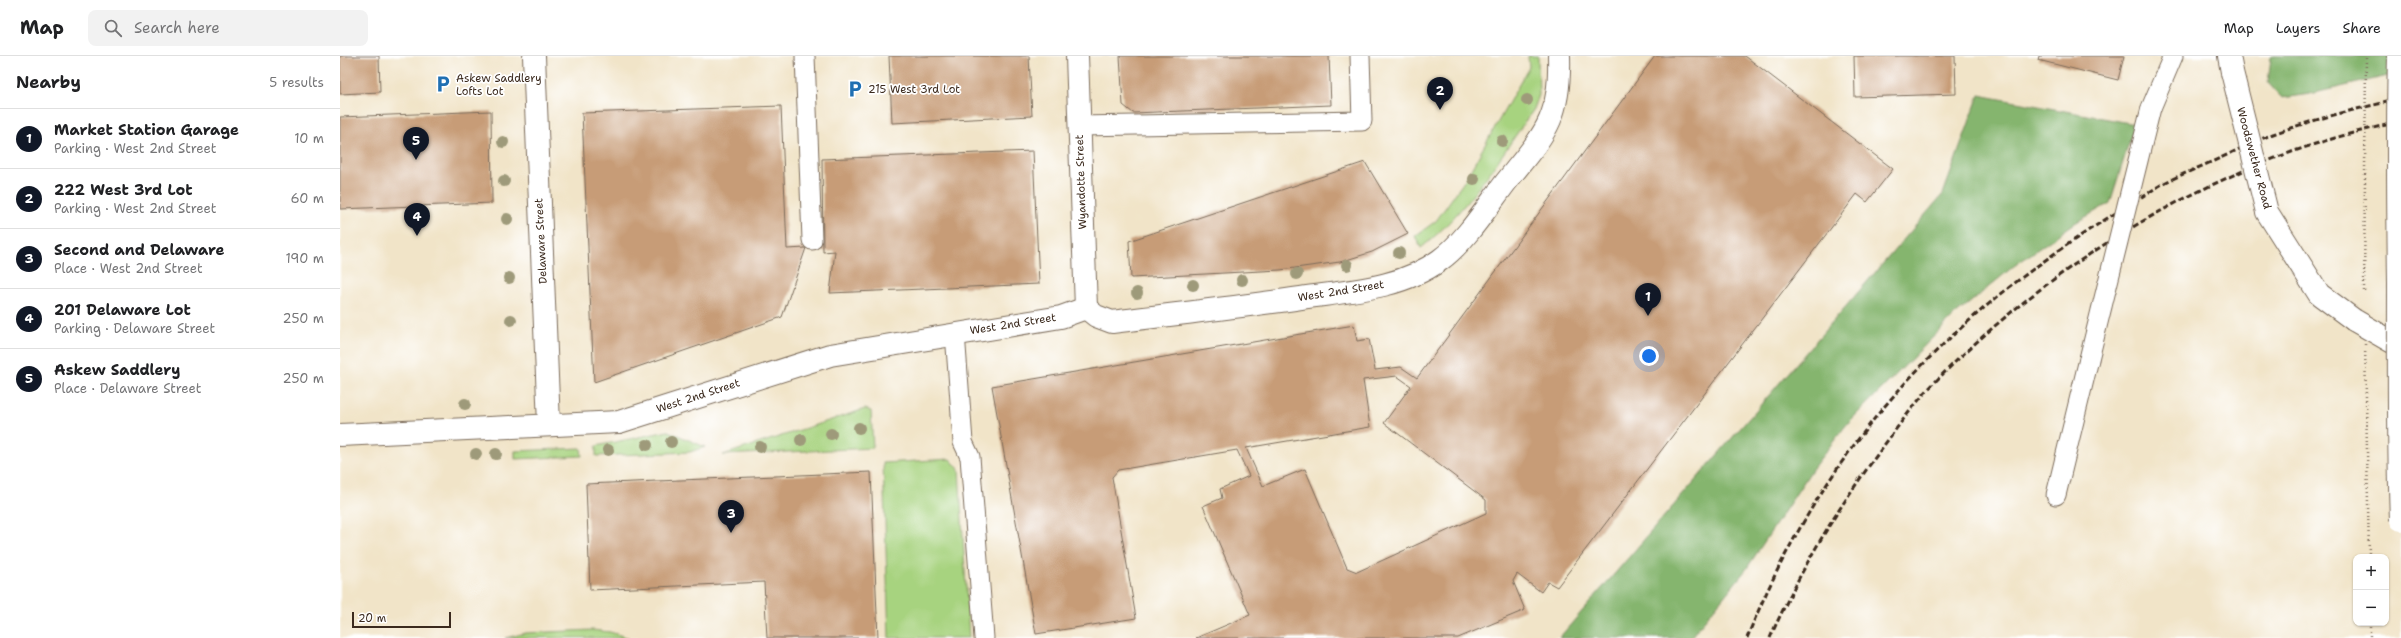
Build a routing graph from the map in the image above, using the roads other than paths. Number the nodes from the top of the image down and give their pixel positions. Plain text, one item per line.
1 (534, 56) edge
2 (805, 56) edge
3 (1077, 56) edge
4 (1360, 56) edge
5 (1559, 56) edge
6 (2173, 56) edge
7 (2399, 56) edge
8 (2231, 64) edge
9 (1079, 126) junction
10 (812, 240) dead end
11 (1086, 308) junction
12 (956, 333) junction
13 (2401, 347) edge
14 (549, 425) junction
15 (340, 435) edge
16 (2056, 495) dead end
17 (2401, 520) edge
18 (984, 638) edge

1 - 14 main road, Delaware Street
2 - 10 lane
3 - 9 main road, Wyandotte Street
4 - 9 lane
5 - 11 main road, West 2nd Street
6 - 16 lane, bridge
7 - 17 main road, bridge
8 - 13 main road, Woodswether Road, bridge
9 - 11 main road, Wyandotte Street
11 - 12 main road, West 2nd Street
12 - 14 main road, West 2nd Street
12 - 18 lane
14 - 15 main road, West 2nd Street

